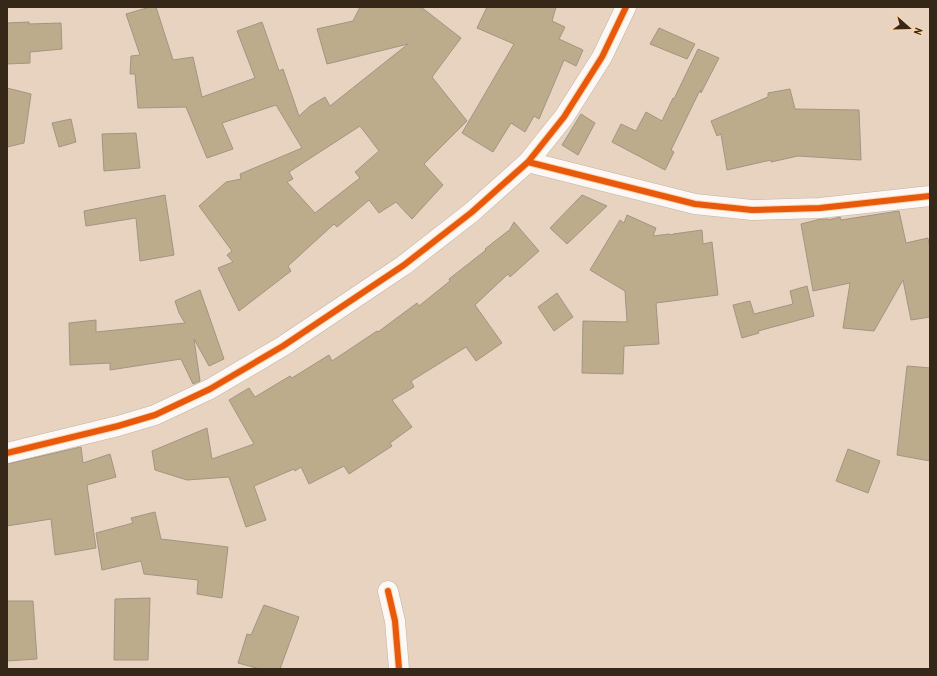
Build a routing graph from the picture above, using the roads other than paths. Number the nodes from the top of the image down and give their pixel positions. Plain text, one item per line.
1 (626, 7) edge
2 (528, 162) junction
3 (930, 196) edge
4 (7, 453) edge
5 (388, 591) dead end
6 (399, 669) edge

1 - 2 street
2 - 3 street
2 - 4 street
5 - 6 street

